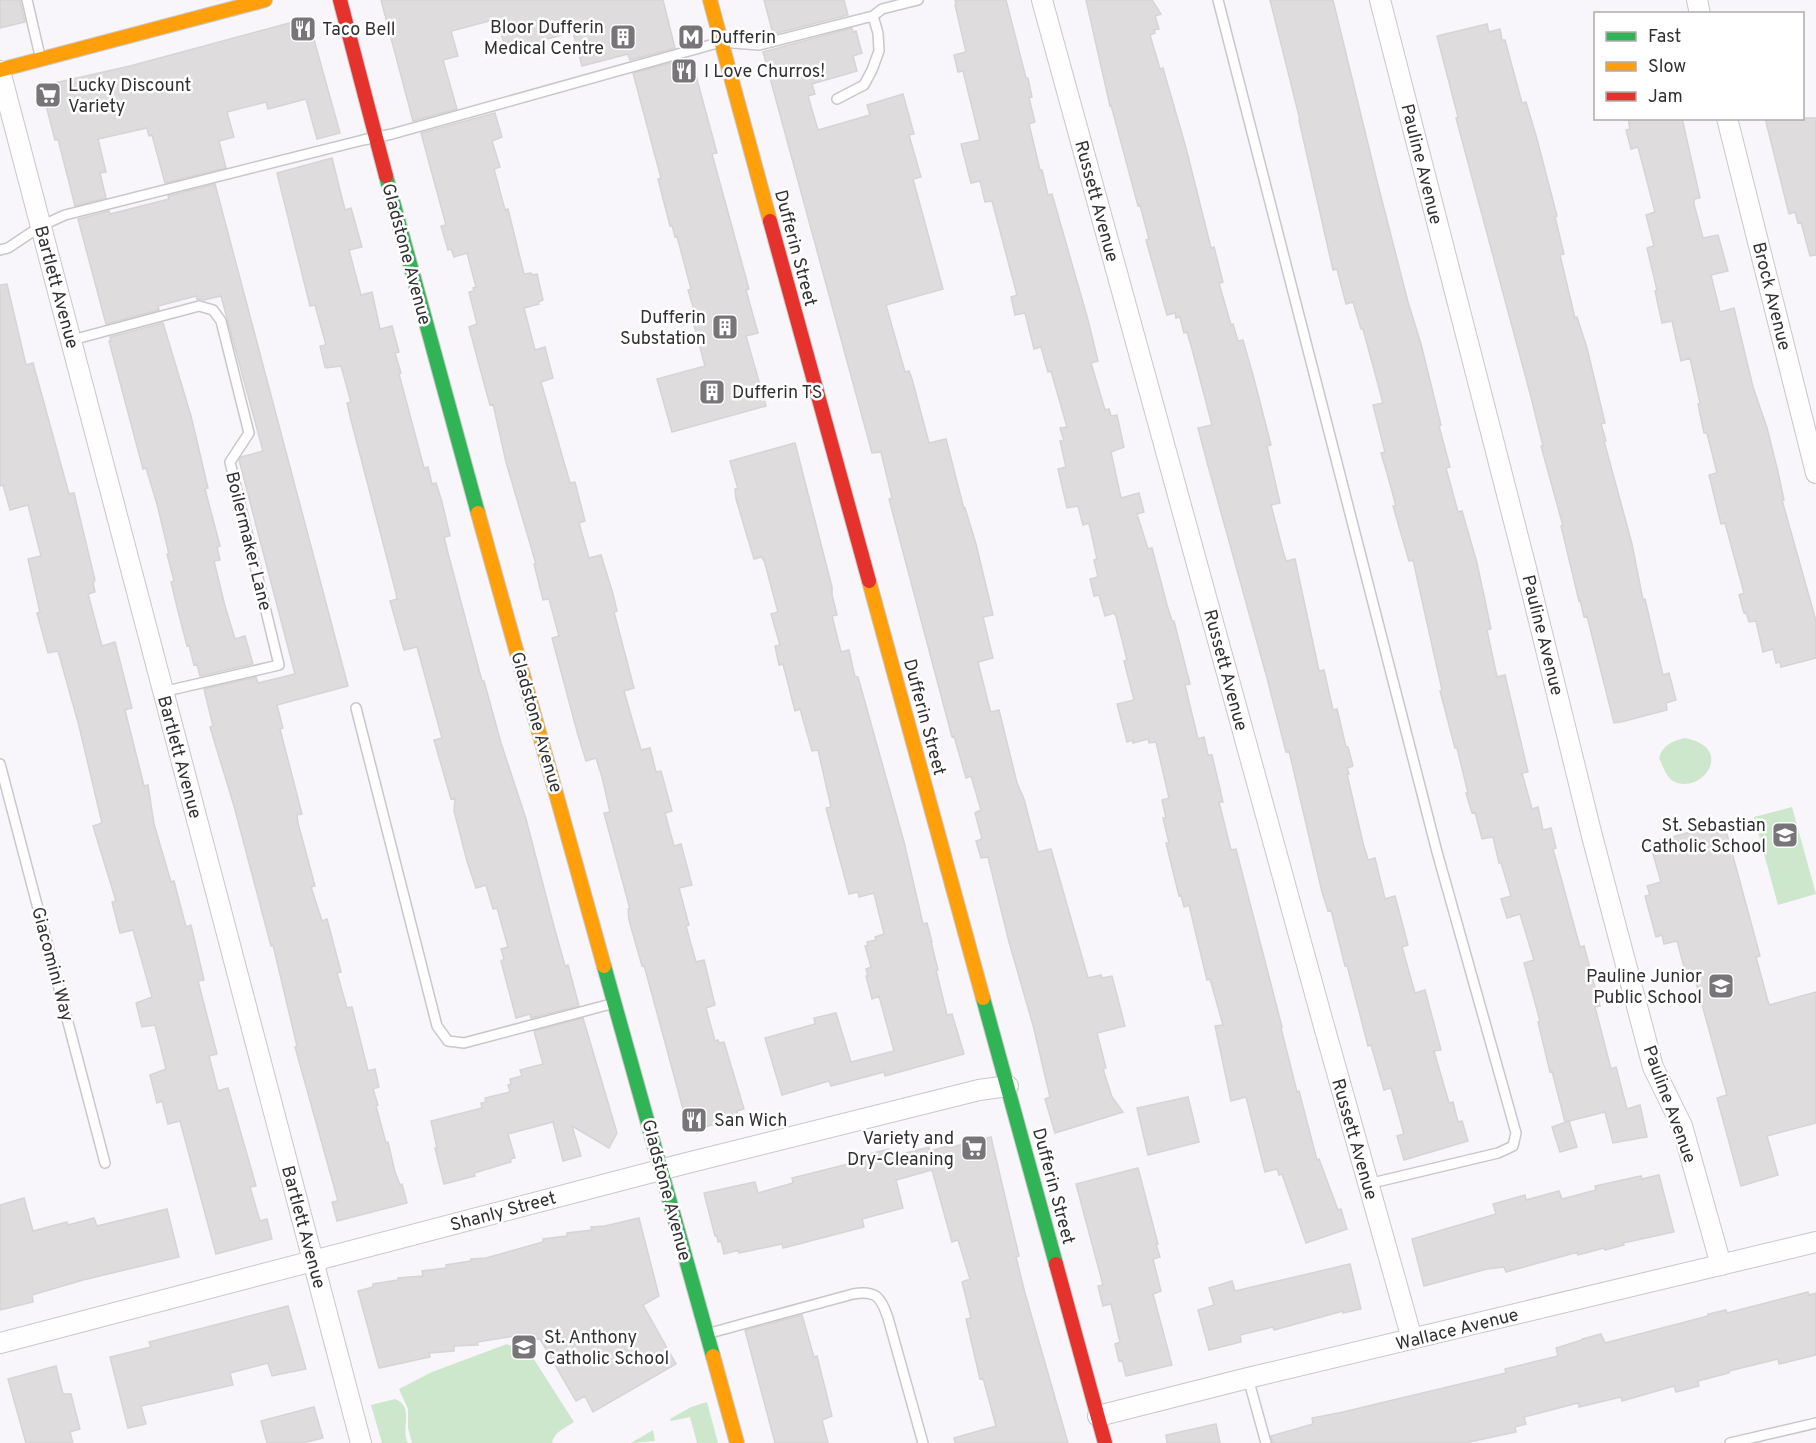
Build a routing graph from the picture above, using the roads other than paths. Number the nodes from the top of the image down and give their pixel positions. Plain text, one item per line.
1 (27, 0) edge
2 (262, 0) edge
3 (340, 0) edge
4 (710, 0) edge
5 (918, 0) edge
6 (1042, 0) edge
7 (1218, 0) edge
8 (1380, 0) edge
9 (873, 16) junction
10 (721, 42) junction
11 (41, 58) junction
12 (0, 70) edge
13 (837, 99) dead end
14 (1728, 120) edge
15 (377, 137) junction
16 (41, 226) junction
17 (0, 250) edge
18 (72, 340) junction
19 (1816, 473) edge
20 (162, 692) junction
21 (356, 708) dead end
22 (0, 764) edge
23 (616, 1003) junction
24 (1008, 1086) junction
25 (105, 1164) dead end
26 (661, 1170) junction
27 (1368, 1184) junction
28 (1816, 1242) edge
29 (314, 1261) junction
30 (1721, 1265) junction
31 (707, 1334) junction
32 (1412, 1340) junction
33 (0, 1343) edge
34 (1248, 1378) junction
35 (1098, 1416) junction
36 (1816, 1423) edge
37 (361, 1443) edge
38 (737, 1443) edge
39 (923, 1443) edge
40 (1105, 1443) edge
41 (1266, 1443) edge
42 (1730, 1443) edge

1 - 11 lane
2 - 11 main road
3 - 15 main road, Gladstone Avenue
4 - 10 main road, Dufferin Street
5 - 9 lane
6 - 27 street, Russett Avenue
7 - 27 lane
8 - 30 street, Pauline Avenue
9 - 10 lane
9 - 13 lane
10 - 15 lane
10 - 24 main road, Dufferin Street
11 - 12 main road
12 - 16 street, Bartlett Avenue
14 - 19 street, Brock Avenue
15 - 16 lane
15 - 23 main road, Gladstone Avenue
16 - 17 lane
16 - 18 street, Bartlett Avenue
18 - 20 street, Bartlett Avenue
18 - 20 lane, Boilermaker Lane
20 - 29 street, Bartlett Avenue
21 - 23 lane
22 - 25 lane, Giacomini Way
23 - 26 main road, Gladstone Avenue
24 - 26 street, Shanly Street
24 - 35 main road, Dufferin Street
26 - 29 street, Shanly Street
26 - 31 main road, Gladstone Avenue
27 - 32 street, Russett Avenue
28 - 30 street, Wallace Avenue
29 - 33 street, Shanly Street
29 - 37 street, Bartlett Avenue
30 - 32 street, Wallace Avenue
31 - 38 main road, Gladstone Avenue
31 - 39 lane
32 - 34 street, Wallace Avenue
34 - 35 street, Wallace Avenue
34 - 41 lane
35 - 40 main road, Dufferin Street
36 - 42 lane

